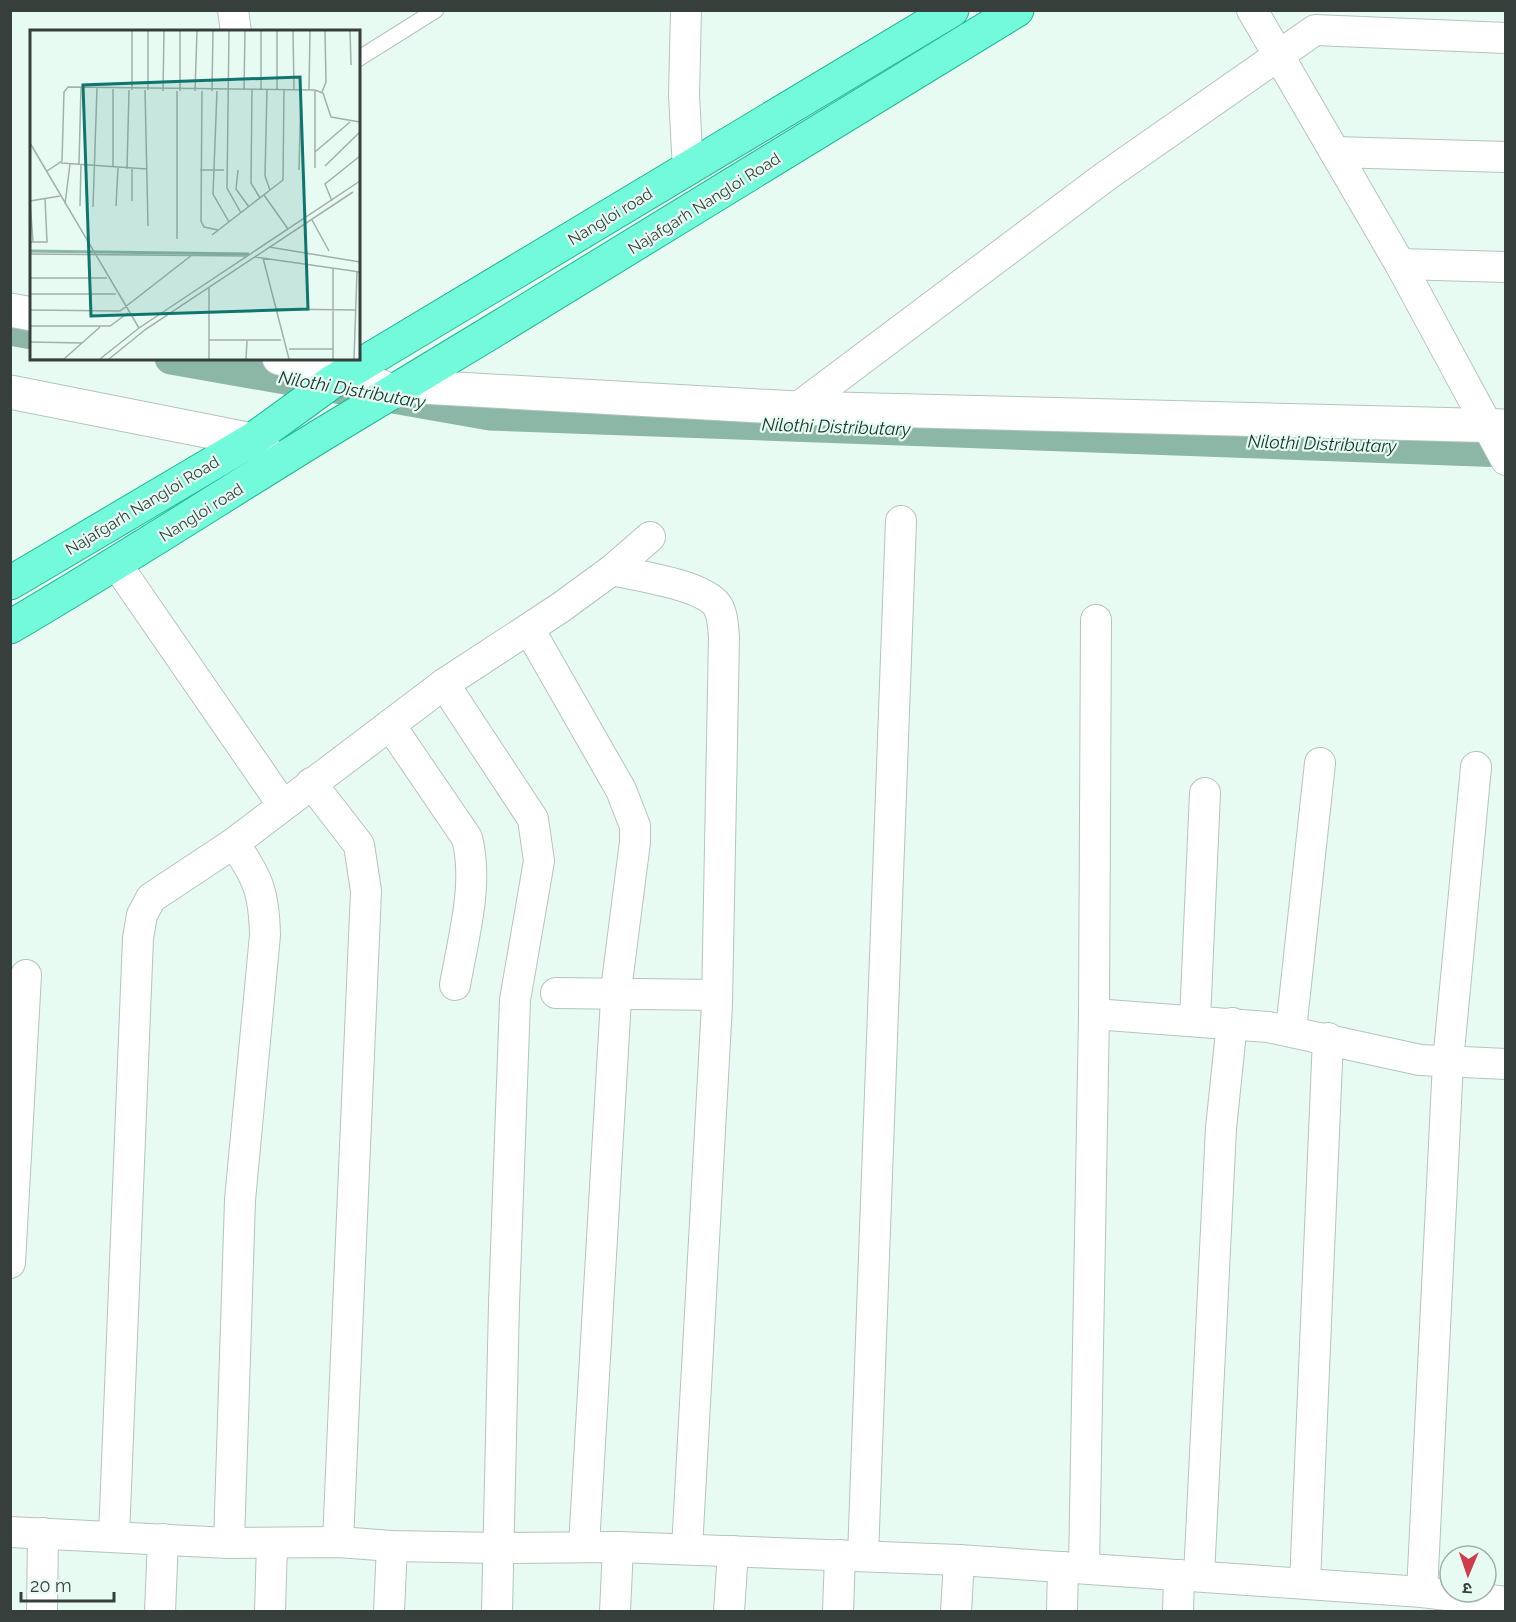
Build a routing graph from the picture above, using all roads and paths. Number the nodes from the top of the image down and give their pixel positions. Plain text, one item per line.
1 (233, 10) edge
2 (436, 10) edge
3 (686, 10) edge
4 (952, 10) edge
5 (1017, 10) edge
6 (1257, 12) edge
7 (236, 30) edge
8 (1506, 38) edge
9 (1279, 57) junction
10 (360, 58) edge
11 (1335, 152) junction
12 (1506, 157) edge
13 (688, 170) junction
14 (1400, 264) junction
15 (1506, 267) edge
16 (10, 310) edge
17 (30, 314) edge
18 (292, 360) edge
19 (340, 377) junction
20 (396, 390) junction
21 (10, 392) edge
22 (797, 408) junction
23 (1494, 427) edge
24 (261, 432) junction
25 (1506, 460) edge
26 (279, 463) junction
27 (901, 521) dead end
28 (650, 537) dead end
29 (117, 564) junction
30 (612, 570) junction
31 (10, 583) edge
32 (1096, 620) dead end
33 (10, 627) edge
34 (529, 628) junction
35 (444, 684) junction
36 (390, 724) junction
37 (1320, 763) dead end
38 (1476, 766) dead end
39 (310, 783) junction
40 (1205, 793) dead end
41 (282, 804) junction
42 (234, 843) junction
43 (26, 975) dead end
44 (455, 985) dead end
45 (556, 993) dead end
46 (616, 993) junction
47 (717, 995) junction
48 (1094, 1014) junction
49 (1195, 1020) junction
50 (1232, 1023) junction
51 (1291, 1030) junction
52 (1328, 1038) junction
53 (1448, 1062) junction
54 (1506, 1064) edge
55 (10, 1263) edge
56 (10, 1532) edge
57 (43, 1533) junction
58 (114, 1537) junction
59 (163, 1539) junction
60 (338, 1542) junction
61 (229, 1543) junction
62 (272, 1543) junction
63 (392, 1546) junction
64 (584, 1546) junction
65 (618, 1547) junction
66 (499, 1548) junction
67 (687, 1549) junction
68 (733, 1551) junction
69 (851, 1556) junction
70 (958, 1560) junction
71 (1073, 1568) junction
72 (1189, 1575) junction
73 (1305, 1583) junction
74 (1422, 1592) junction
75 (1506, 1602) edge
76 (42, 1611) edge
77 (160, 1611) edge
78 (270, 1611) edge
79 (389, 1611) edge
80 (497, 1611) edge
81 (615, 1611) edge
82 (729, 1611) edge
83 (838, 1611) edge
84 (956, 1611) edge
85 (1062, 1611) edge
86 (1178, 1611) edge

1 - 7 street
2 - 10 lane
3 - 13 street
4 - 13 main road, Nangloi road
5 - 20 main road, Najafgarh Nangloi Road
6 - 9 street
8 - 9 street
9 - 11 street
9 - 22 street
11 - 12 street
11 - 14 street
13 - 19 main road, Nangloi road
14 - 15 street
14 - 23 street
16 - 17 street
18 - 19 street
19 - 20 street
19 - 24 main road, Nangloi road
20 - 22 street
20 - 26 main road, Nangloi road
21 - 24 street
22 - 23 street
23 - 25 street
24 - 26 street
24 - 31 main road, Najafgarh Nangloi Road
26 - 29 main road, Nangloi road
27 - 69 street
28 - 30 street
29 - 33 main road, Nangloi road
29 - 41 street
30 - 34 street
30 - 47 street
32 - 48 street
34 - 35 street
34 - 46 street
35 - 36 street
35 - 66 street
36 - 39 street
36 - 44 street
37 - 51 street
38 - 53 street
39 - 41 street
39 - 60 street
40 - 49 street
41 - 42 street
42 - 58 street
42 - 61 street
43 - 55 street
45 - 46 street
46 - 47 street
46 - 64 street
47 - 67 street
48 - 49 street
48 - 71 street
49 - 50 street
50 - 51 street
50 - 72 street
51 - 52 street
52 - 53 street
52 - 73 street
53 - 54 street
53 - 74 street
56 - 57 street
57 - 58 street
57 - 76 street
58 - 59 street
59 - 61 street
59 - 77 street
60 - 62 street
60 - 63 street
61 - 62 street
62 - 78 street
63 - 66 street
63 - 79 street
64 - 65 street
64 - 66 street
65 - 67 street
65 - 81 street
66 - 80 street
67 - 68 street
68 - 69 street
68 - 82 street
69 - 70 street
69 - 83 street
70 - 71 street
70 - 84 street
71 - 72 street
71 - 85 street
72 - 73 street
72 - 86 street
73 - 74 street
74 - 75 street

